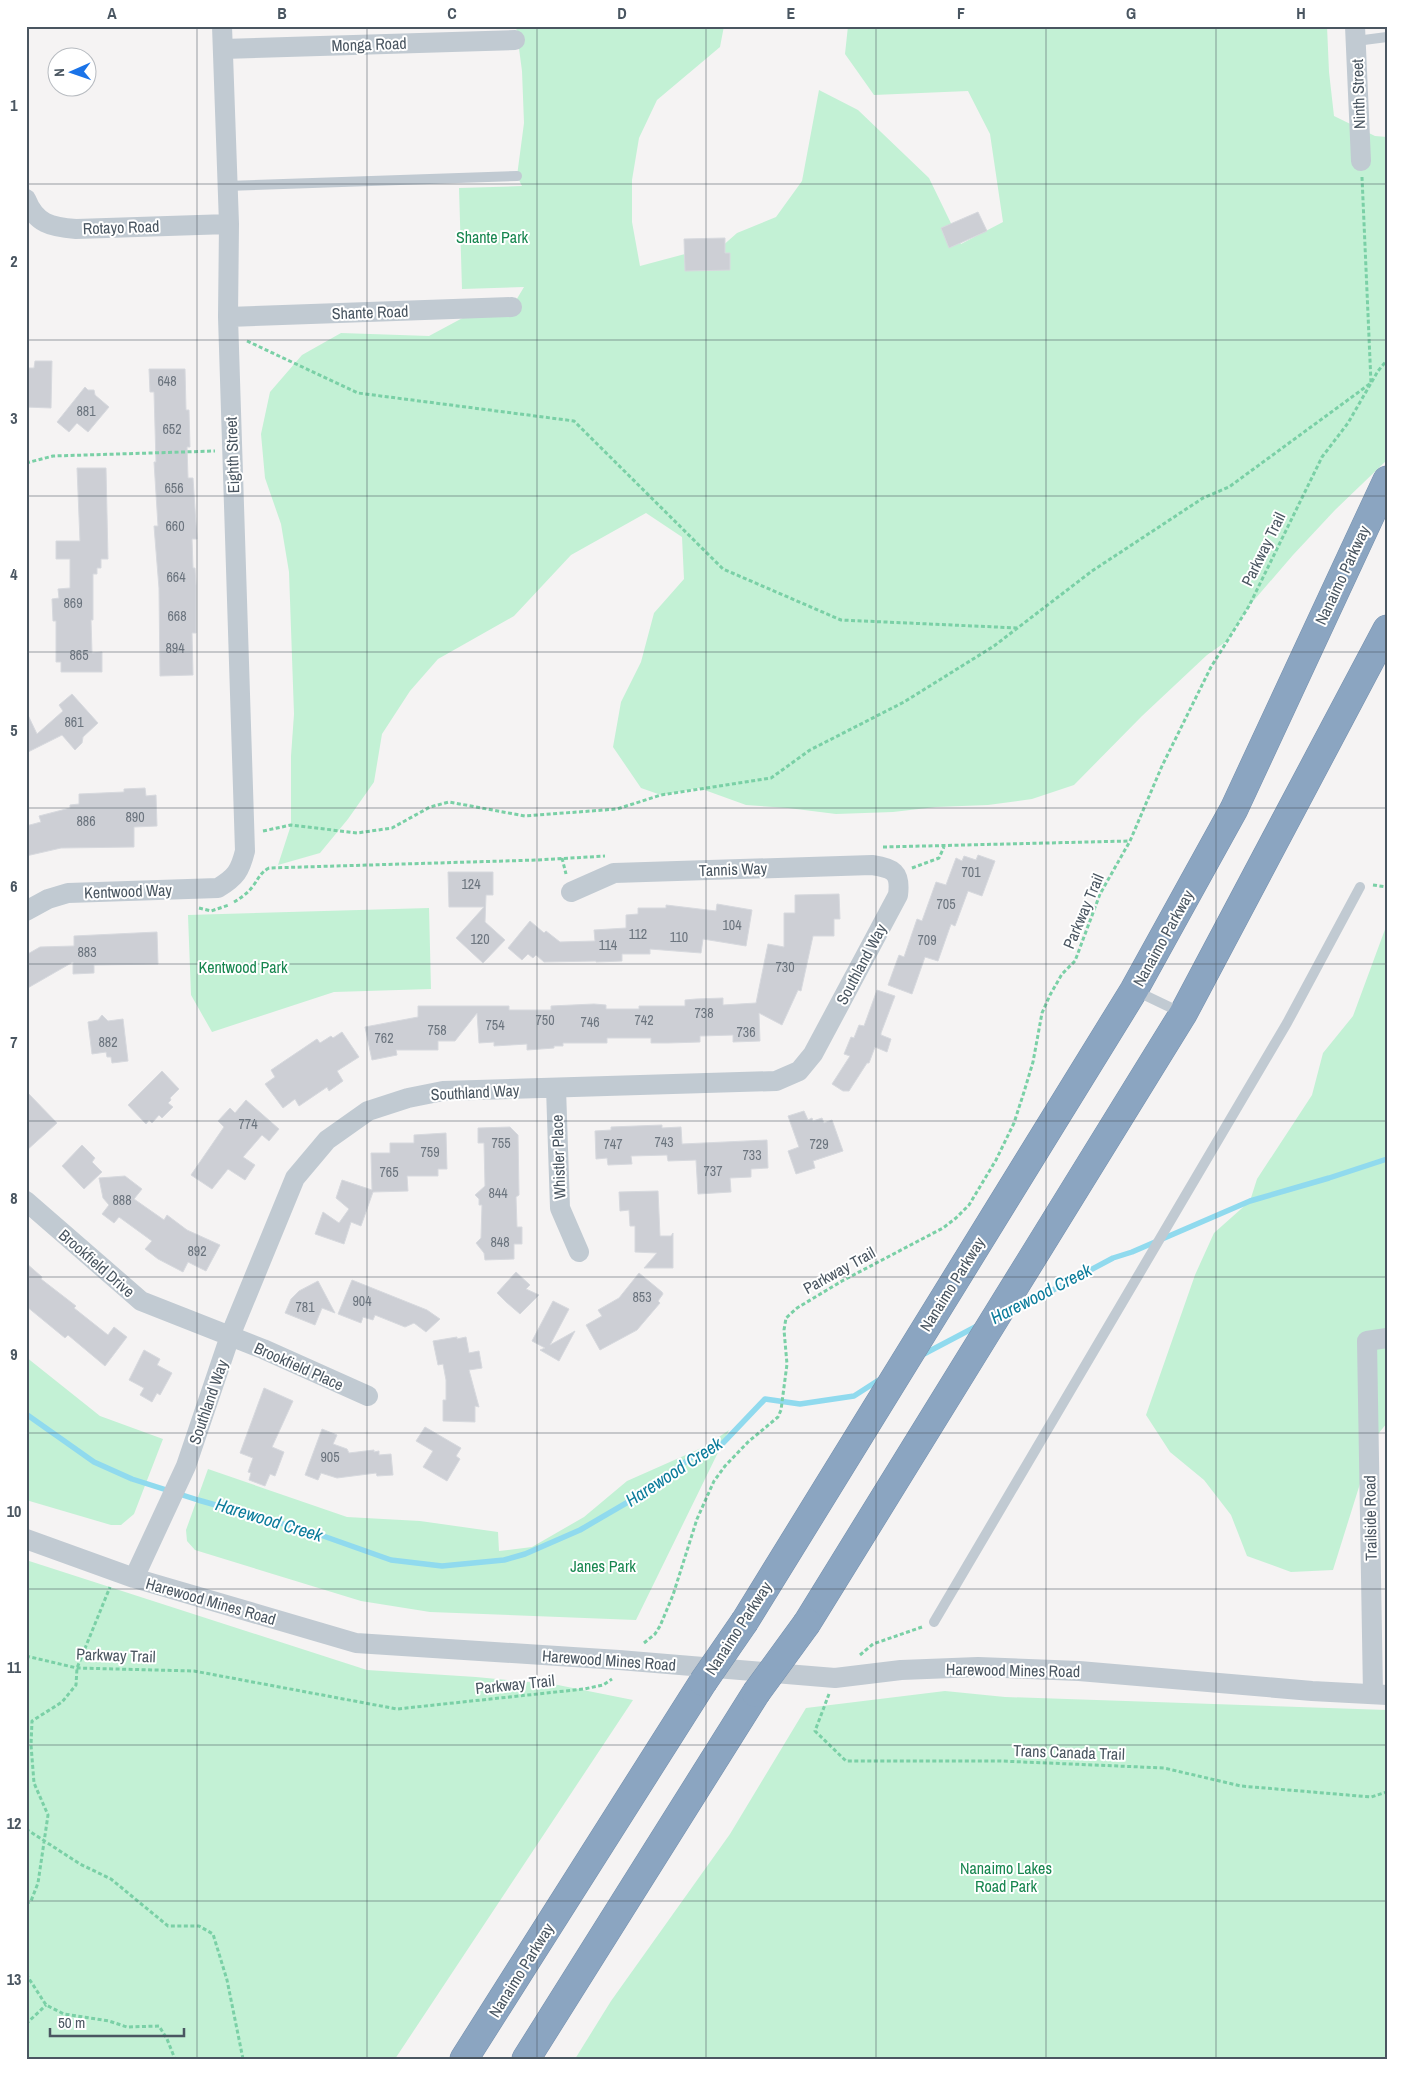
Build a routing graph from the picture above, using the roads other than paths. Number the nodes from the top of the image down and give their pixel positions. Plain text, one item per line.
1 (222, 26) edge
2 (1356, 34) edge
3 (1387, 37) edge
4 (515, 40) dead end
5 (223, 49) junction
6 (1361, 162) road end
7 (517, 176) dead end
8 (227, 186) junction
9 (26, 199) edge
10 (228, 224) junction
11 (512, 306) dead end
12 (228, 325) junction
13 (1387, 480) edge
14 (1387, 629) edge
15 (896, 874) joint
16 (231, 880) joint
17 (1360, 887) dead end
18 (571, 892) dead end
19 (26, 911) edge
20 (1134, 990) junction
21 (1183, 1014) junction
22 (556, 1088) junction
23 (26, 1201) edge
24 (579, 1252) dead end
25 (230, 1336) junction
26 (1377, 1340) edge
27 (368, 1396) dead end
28 (26, 1539) edge
29 (125, 1575) junction
30 (934, 1622) road end
31 (1380, 1694) edge
32 (464, 2059) edge
33 (526, 2059) edge

1 - 5 street, Eighth Street
2 - 3 lane
2 - 6 street, Ninth Street
4 - 5 street, Monga Road
5 - 8 street, Eighth Street
7 - 8 lane
8 - 10 street, Eighth Street
9 - 10 street, Rotayo Road
10 - 12 street, Eighth Street
11 - 12 street, Shante Road
12 - 16 street, Eighth Street
13 - 20 highway, Nanaimo Parkway
14 - 21 highway
15 - 18 street, Tannis Way
15 - 22 street, Southland Way
16 - 19 street, Kentwood Way
17 - 30 lane
20 - 21 lane
20 - 32 highway, Nanaimo Parkway, bridge
21 - 33 highway, bridge
22 - 24 street, Whistler Place
22 - 25 street, Southland Way
23 - 25 street, Brookfield Drive
25 - 27 street, Brookfield Place
25 - 29 street, Southland Way
26 - 31 street, Trailside Road
28 - 29 street, Harewood Mines Road
29 - 31 street, Harewood Mines Road

